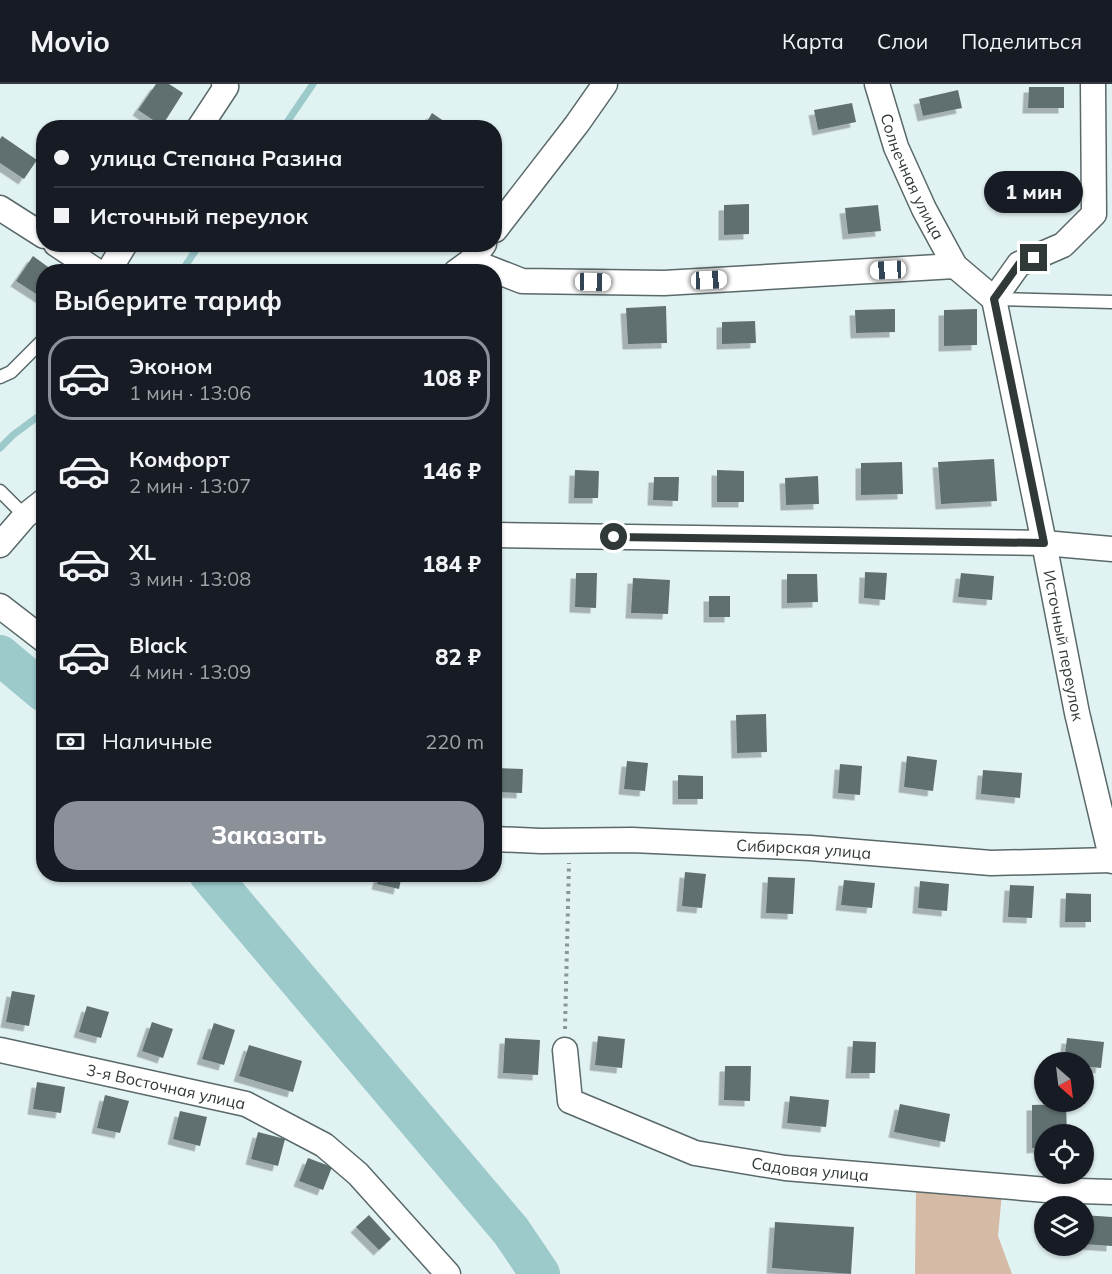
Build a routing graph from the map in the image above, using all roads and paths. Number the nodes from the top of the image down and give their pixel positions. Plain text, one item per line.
1 (224, 84) edge
2 (605, 84) edge
3 (877, 84) edge
4 (1093, 84) edge
5 (204, 120) edge
6 (0, 208) edge
7 (502, 217) edge
8 (36, 231) edge
9 (68, 252) edge
10 (86, 264) edge
11 (955, 266) junction
12 (502, 273) edge
13 (994, 299) junction
14 (1112, 302) edge
15 (36, 347) edge
16 (0, 377) edge
17 (0, 491) edge
18 (36, 507) edge
19 (25, 516) junction
20 (502, 535) edge
21 (1044, 543) junction
22 (0, 545) edge
23 (1112, 549) edge
24 (0, 606) edge
25 (36, 634) edge
26 (502, 839) edge
27 (570, 841) junction
28 (1112, 861) edge
29 (0, 1050) edge
30 (565, 1050) joint
31 (1112, 1192) edge
32 (448, 1274) edge

1 - 5 street
2 - 7 street
3 - 11 street, Солнечная улица
4 - 13 street
6 - 8 street
9 - 10 street
11 - 12 street
11 - 13 street, Солнечная улица
13 - 14 lane
13 - 21 street, Источный переулок
15 - 16 lane
17 - 19 lane
18 - 19 street
19 - 22 street
20 - 21 street
21 - 23 street
21 - 28 street, Источный переулок
24 - 25 street
26 - 27 street, Сибирская улица
27 - 28 street, Сибирская улица
27 - 30 path
29 - 32 street, 3-я Восточная улица
30 - 31 street, Садовая улица

